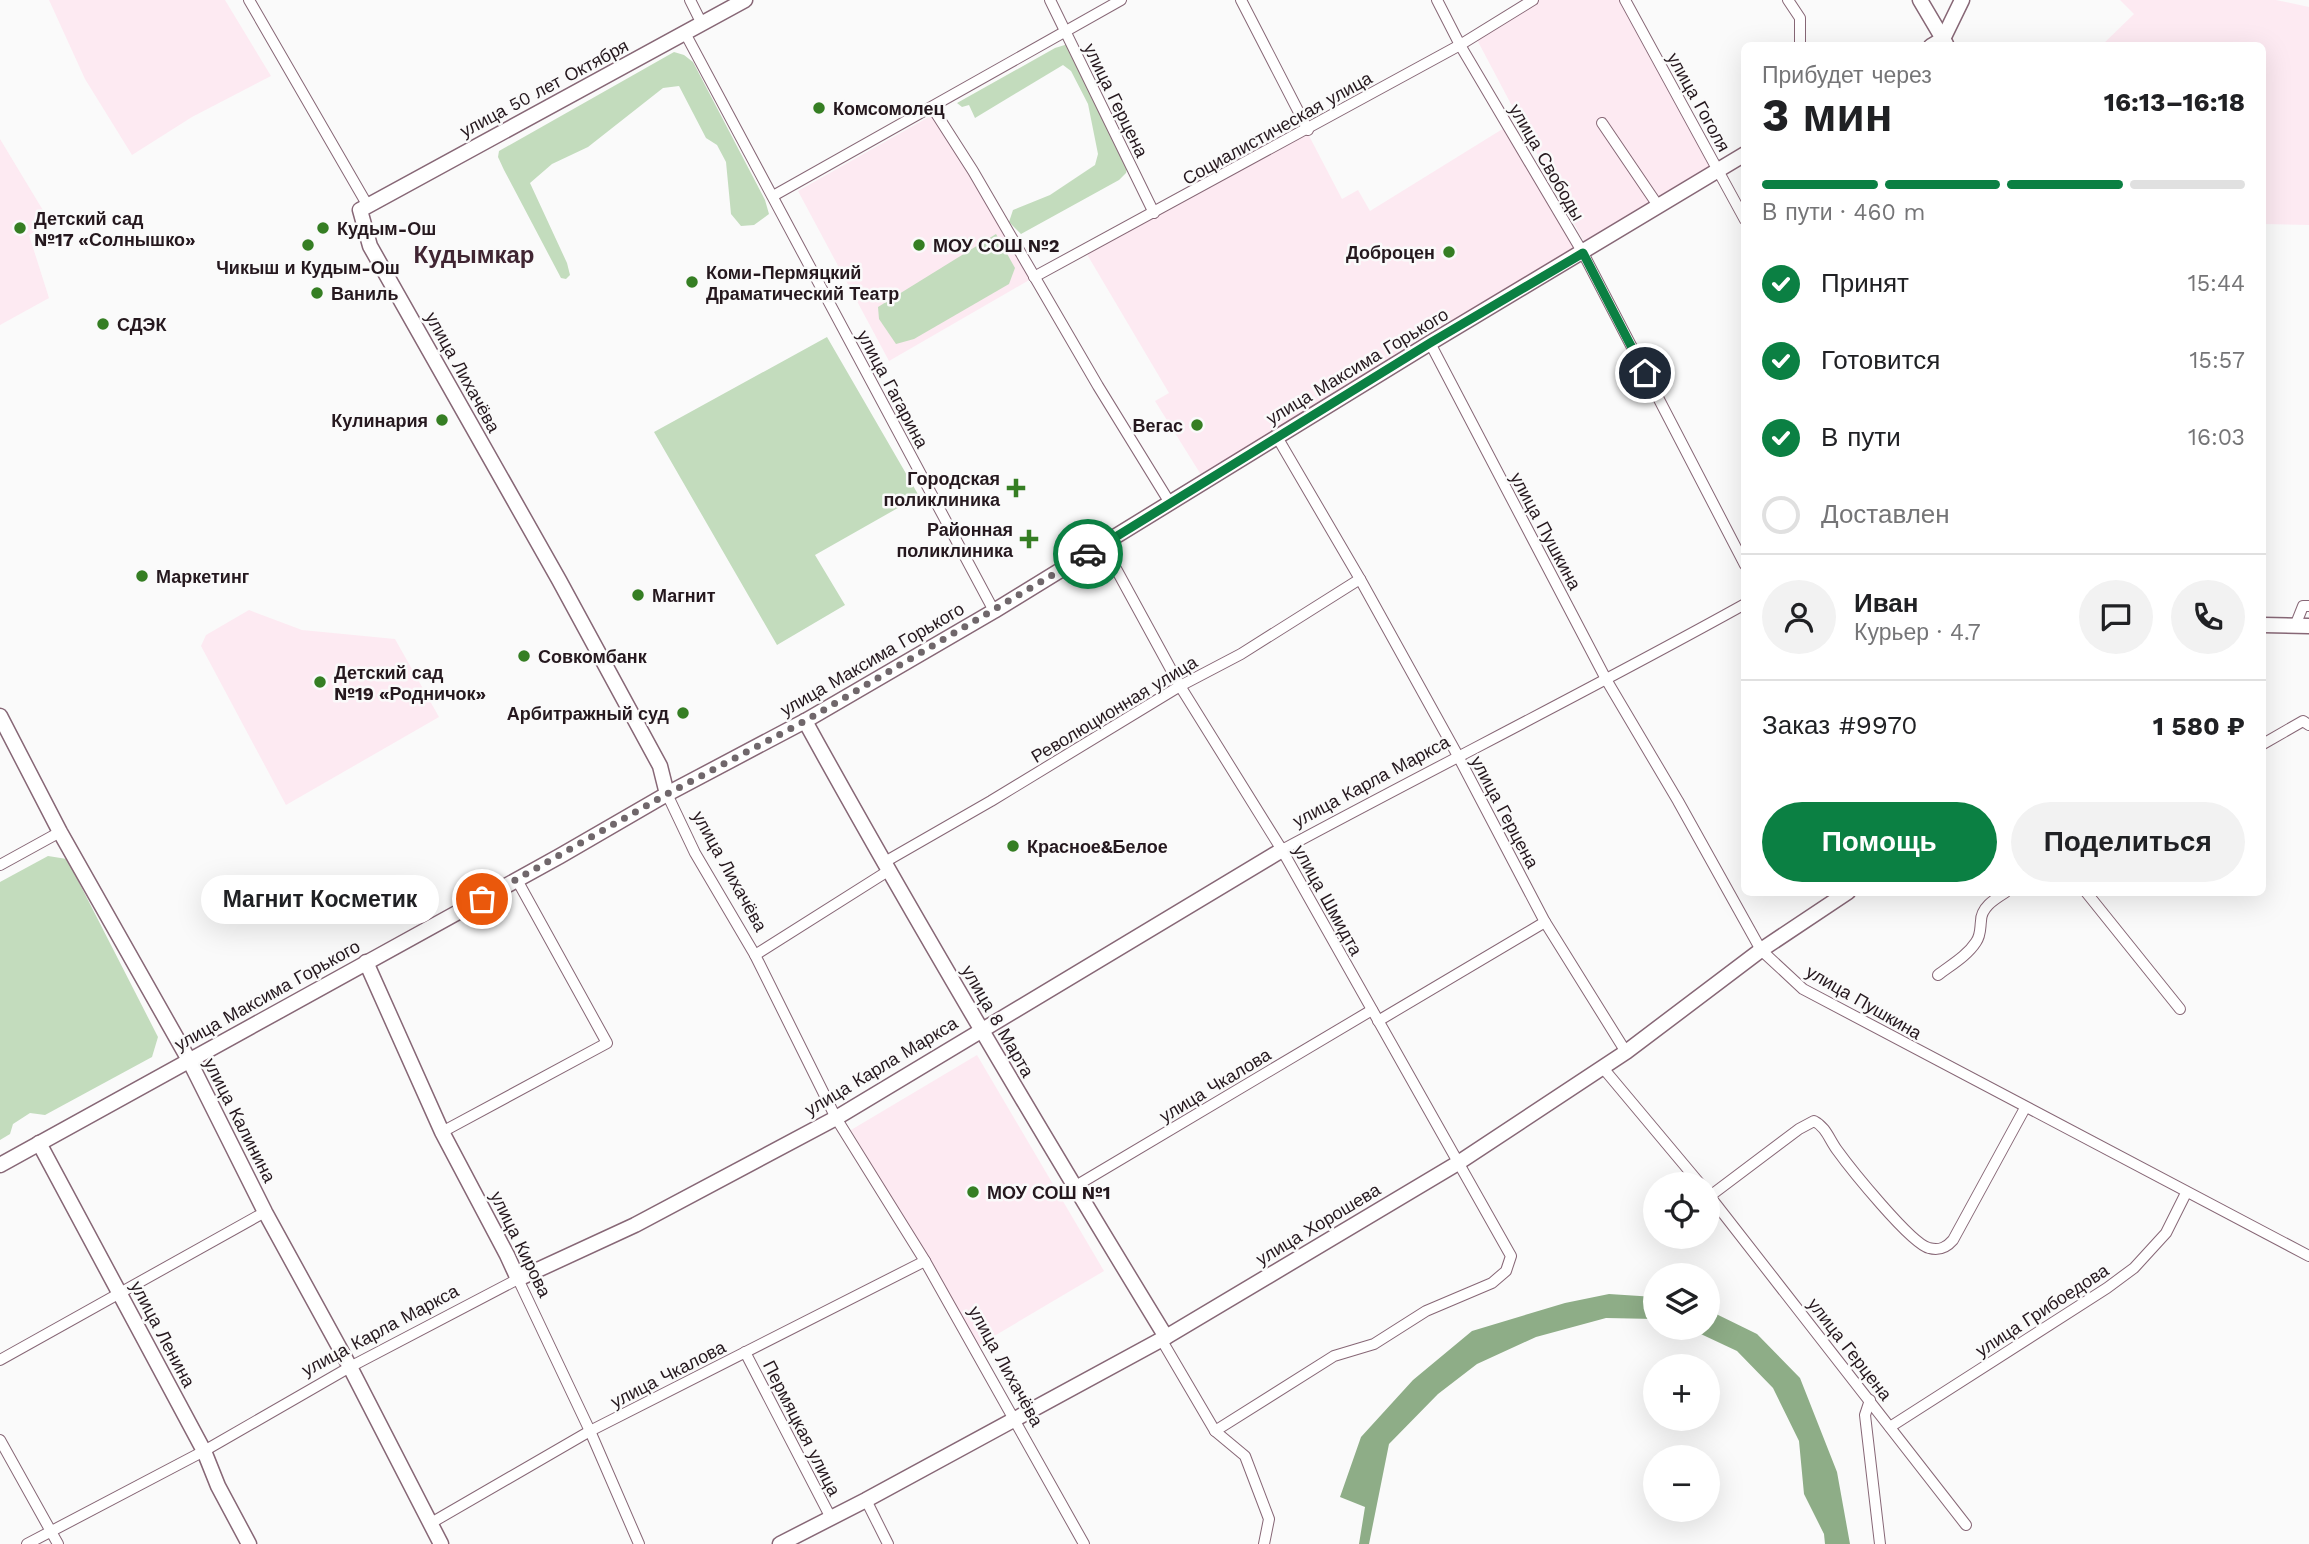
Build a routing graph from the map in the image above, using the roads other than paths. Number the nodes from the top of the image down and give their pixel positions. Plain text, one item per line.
1 (249, 0) edge
2 (690, 0) edge
3 (745, 0) edge
4 (1050, 0) edge
5 (1121, 0) edge
6 (1241, 0) edge
7 (1437, 0) edge
8 (1533, 0) edge
9 (1625, 0) edge
10 (1788, 0) edge
11 (1920, 0) edge
12 (1962, 0) edge
13 (702, 24) junction
14 (1065, 32) junction
15 (685, 33) junction
16 (1800, 42) edge
17 (1942, 42) edge
18 (1944, 42) edge
19 (1460, 45) junction
20 (932, 107) junction
21 (1602, 123) dead end
22 (1308, 130) junction
23 (1741, 156) edge
24 (1718, 170) junction
25 (773, 196) junction
26 (1659, 207) junction
27 (364, 208) junction
28 (1153, 213) junction
29 (1741, 213) edge
30 (1583, 253) junction
31 (1034, 277) junction
32 (1430, 343) junction
33 (1277, 437) junction
34 (1170, 503) junction
35 (1103, 545) junction
36 (1741, 557) edge
37 (1360, 579) junction
38 (1741, 606) edge
39 (2309, 606) edge
40 (994, 611) junction
41 (2266, 625) edge
42 (2302, 626) edge
43 (1607, 681) junction
44 (1180, 686) junction
45 (0, 716) edge
46 (805, 721) junction
47 (2309, 725) edge
48 (2266, 742) edge
49 (1458, 756) junction
50 (667, 794) junction
51 (60, 832) junction
52 (1282, 850) junction
53 (0, 865) edge
54 (885, 867) junction
55 (517, 880) junction
56 (1842, 896) edge
57 (2000, 896) edge
58 (2089, 896) edge
59 (1545, 922) junction
60 (1760, 950) junction
61 (755, 955) junction
62 (366, 962) junction
63 (1938, 975) dead end
64 (1372, 1010) junction
65 (2180, 1010) dead end
66 (1378, 1021) junction
67 (981, 1029) junction
68 (1626, 1052) junction
69 (189, 1060) junction
70 (1603, 1068) junction
71 (2025, 1108) junction
72 (836, 1118) junction
73 (442, 1132) junction
74 (39, 1143) junction
75 (1458, 1163) junction
76 (0, 1165) edge
77 (1690, 1172) edge
78 (1074, 1187) junction
79 (1720, 1187) edge
80 (2186, 1193) junction
81 (1720, 1209) edge
82 (265, 1212) junction
83 (2309, 1256) edge
84 (925, 1261) junction
85 (518, 1279) junction
86 (120, 1294) junction
87 (1163, 1338) junction
88 (745, 1352) junction
89 (0, 1360) edge
90 (350, 1367) junction
91 (1870, 1400) junction
92 (1014, 1419) junction
93 (1890, 1427) junction
94 (590, 1431) junction
95 (1215, 1432) junction
96 (0, 1440) edge
97 (204, 1451) junction
98 (866, 1500) junction
99 (831, 1518) junction
100 (431, 1523) junction
101 (1966, 1525) dead end
102 (52, 1531) junction
103 (27, 1544) edge
104 (58, 1544) edge
105 (249, 1544) edge
106 (441, 1544) edge
107 (639, 1544) edge
108 (780, 1544) edge
109 (888, 1544) edge
110 (1084, 1544) edge
111 (1264, 1544) edge
112 (1880, 1544) edge

1 - 27 street, улица Лихачёва
2 - 13 street
3 - 13 street, улица 50 лет Октября
4 - 14 street, улица Герцена
5 - 14 street
6 - 22 street
7 - 19 street, улица Свободы
8 - 19 street, Социалистическая улица
9 - 24 street, улица Гоголя
10 - 16 street
11 - 17 street
12 - 18 street
13 - 15 street, улица 50 лет Октября
14 - 20 street
14 - 28 street, улица Герцена
15 - 25 street, улица Гагарина
15 - 27 street, улица 50 лет Октября
19 - 22 street, Социалистическая улица
19 - 30 street, улица Свободы
20 - 25 street
20 - 31 street
21 - 26 street
22 - 28 street, Социалистическая улица
23 - 24 street, улица Максима Горького
24 - 26 street, улица Максима Горького
24 - 29 street, улица Гоголя
25 - 40 street, улица Гагарина
26 - 30 street, улица Максима Горького
27 - 50 street, улица Лихачёва
28 - 31 street, Социалистическая улица
30 - 32 street, улица Максима Горького
30 - 36 street, улица Свободы
31 - 34 street
32 - 33 street, улица Максима Горького
32 - 43 street, улица Пушкина
33 - 34 street, улица Максима Горького
33 - 37 street, улица Герцена
34 - 35 street, улица Максима Горького
35 - 40 street, улица Максима Горького
35 - 44 street, улица Шмидта
37 - 44 street, Революционная улица
37 - 49 street, улица Герцена
38 - 43 street, улица Карла Маркса
39 - 42 street
40 - 46 street, улица Максима Горького
41 - 42 street
43 - 49 street, улица Карла Маркса
43 - 60 street, улица Пушкина
44 - 52 street, улица Шмидта
44 - 54 street, Революционная улица
45 - 51 street, улица Калинина
46 - 50 street, улица Максима Горького
46 - 54 street, улица 8 Марта
47 - 48 street
49 - 52 street, улица Карла Маркса
49 - 59 street, улица Герцена
50 - 55 street, улица Максима Горького
50 - 61 street, улица Лихачёва
51 - 53 street
51 - 69 street, улица Калинина
52 - 64 street, улица Шмидта
52 - 67 street, улица Карла Маркса
54 - 61 street, Революционная улица
54 - 67 street, улица 8 Марта
55 - 62 street, улица Максима Горького
55 - 73 street
56 - 60 street, улица Хорошева
57 - 63 street
58 - 65 street
59 - 66 street
59 - 68 street, улица Герцена
60 - 68 street, улица Хорошева
60 - 71 street, улица Пушкина
61 - 72 street, улица Лихачёва
62 - 69 street, улица Максима Горького
62 - 73 street, улица Кирова
64 - 66 street, улица Шмидта
64 - 78 street, улица Чкалова
66 - 75 street, улица Шмидта
67 - 72 street, улица Карла Маркса
67 - 78 street, улица 8 Марта
68 - 70 street, улица Хорошева
69 - 74 street, улица Максима Горького
69 - 82 street, улица Калинина
70 - 75 street, улица Хорошева
70 - 77 street
71 - 79 street
71 - 80 street, улица Пушкина
72 - 84 street, улица Лихачёва
72 - 85 street, улица Карла Маркса
73 - 85 street, улица Кирова
74 - 76 street, улица Максима Горького
74 - 86 street, улица Ленина
75 - 87 street, улица Хорошева
75 - 95 street, улица Шмидта
78 - 87 street, улица 8 Марта
80 - 83 street, улица Пушкина
80 - 93 street, улица Грибоедова
81 - 91 street, улица Герцена
82 - 86 street
82 - 90 street, улица Калинина
84 - 88 street, улица Чкалова
84 - 92 street, улица Лихачёва
85 - 90 street, улица Карла Маркса
85 - 94 street, улица Кирова
86 - 89 street
86 - 97 street, улица Ленина
87 - 92 street, улица Хорошева
87 - 95 street
88 - 94 street, улица Чкалова
88 - 99 street, Пермяцкая улица
90 - 97 street, улица Карла Маркса
90 - 100 street, улица Калинина
91 - 93 street, улица Герцена
91 - 112 street
92 - 98 street, улица Хорошева
92 - 110 street, улица Лихачёва
93 - 101 street, улица Герцена
94 - 100 street, улица Чкалова
94 - 107 street, улица Кирова
95 - 111 street
96 - 102 street
97 - 102 street, улица Карла Маркса
97 - 105 street, улица Ленина
98 - 99 street, улица Хорошева
98 - 109 street, Пермяцкая улица
99 - 108 street, улица Хорошева
100 - 106 street, улица Калинина
102 - 103 street, улица Карла Маркса
102 - 104 street

